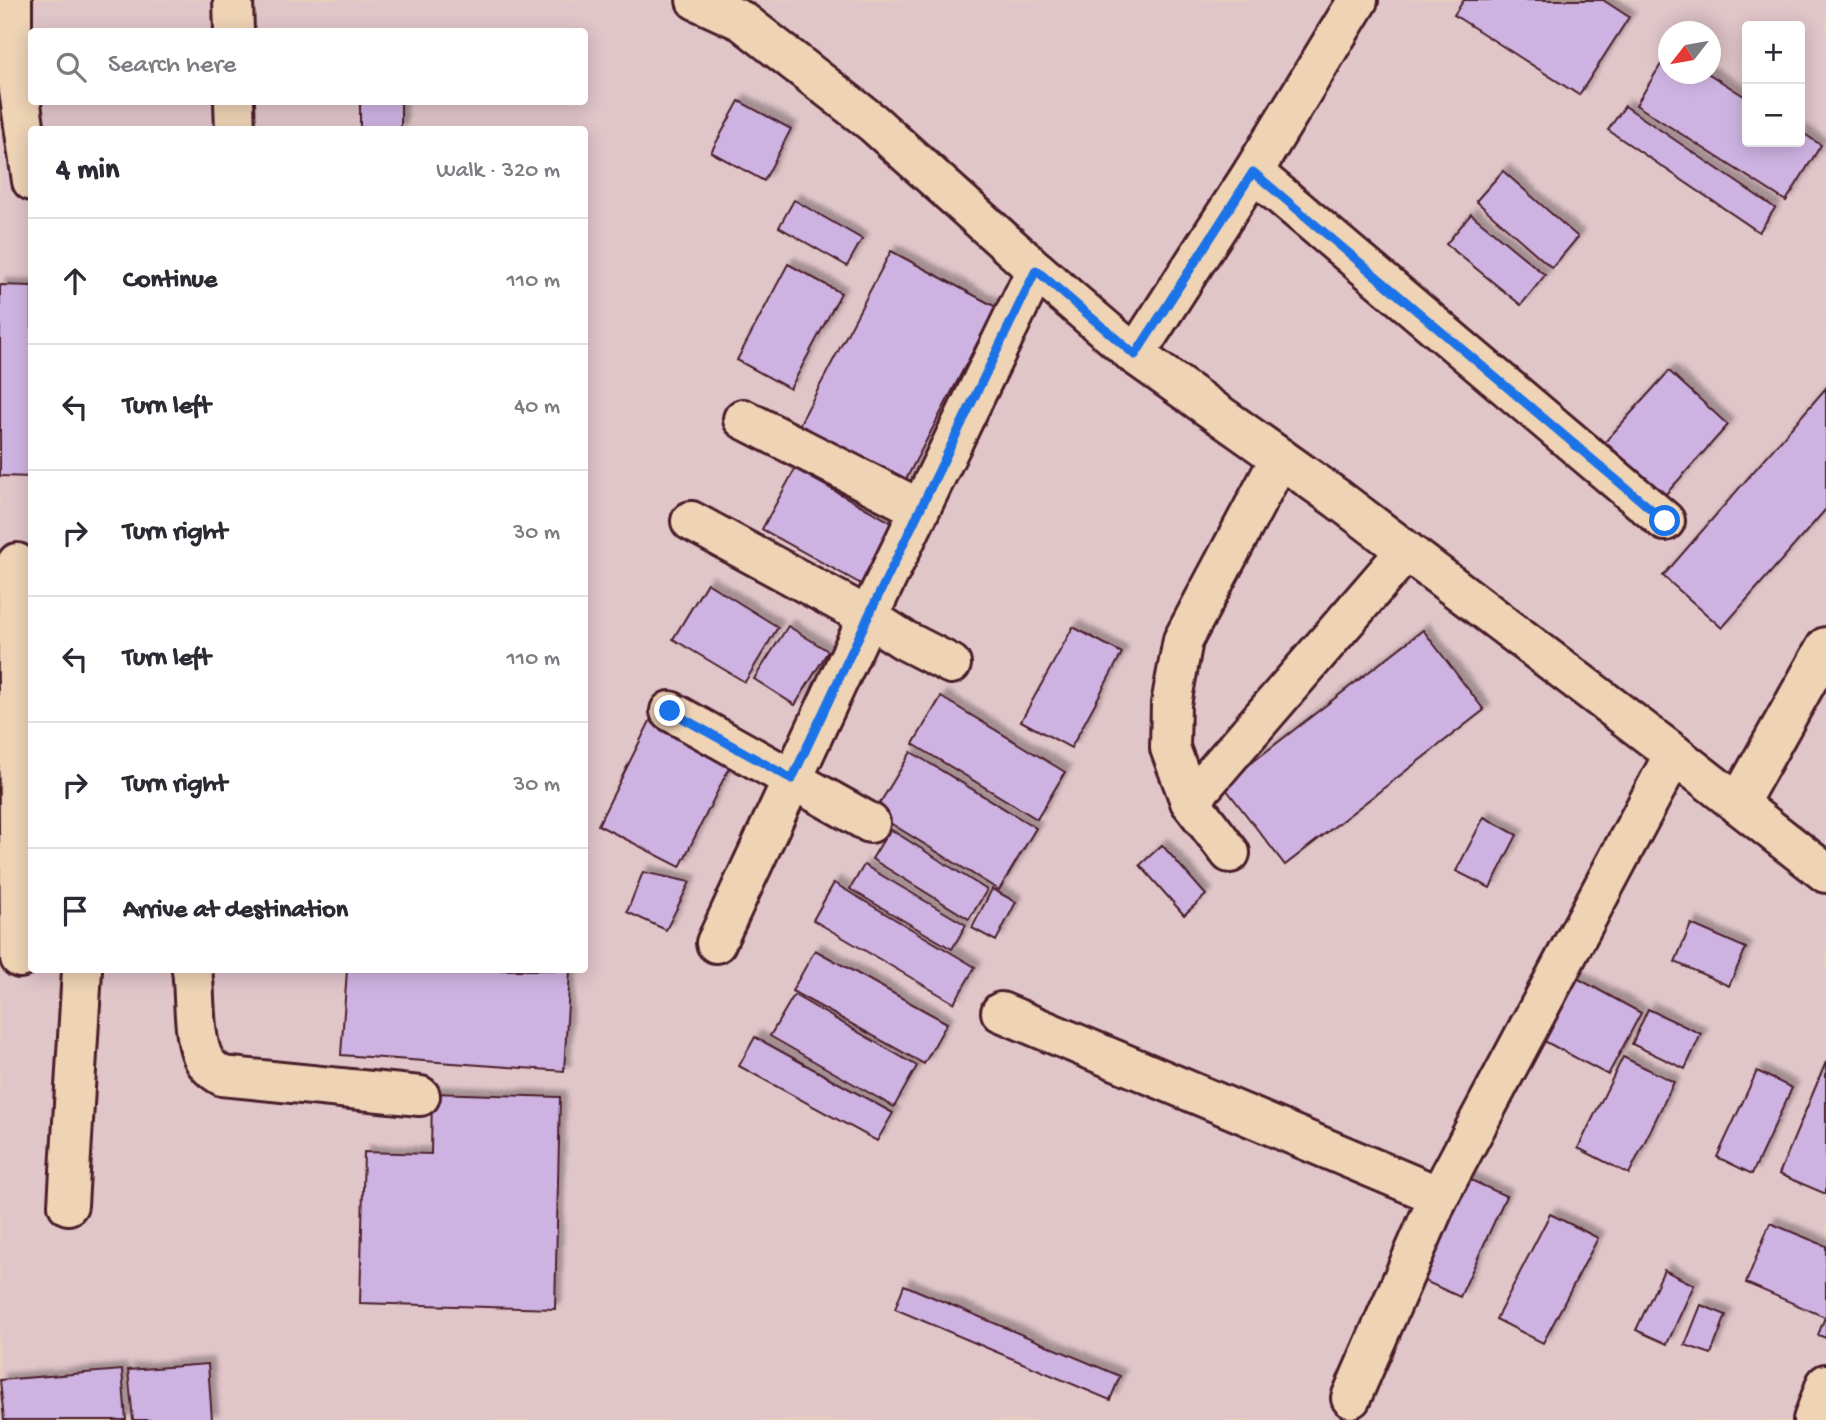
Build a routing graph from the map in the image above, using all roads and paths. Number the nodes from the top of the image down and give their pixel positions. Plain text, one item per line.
1 (12, 0) edge
2 (233, 0) edge
3 (696, 0) edge
4 (1358, 0) edge
5 (234, 28) edge
6 (6, 42) edge
7 (234, 105) edge
8 (235, 126) edge
9 (28, 160) edge
10 (1253, 172) junction
11 (1036, 270) junction
12 (1135, 355) junction
13 (743, 419) dead end
14 (1280, 458) junction
15 (920, 509) junction
16 (691, 521) dead end
17 (1665, 521) dead end
18 (1406, 551) junction
19 (17, 563) dead end
20 (868, 617) junction
21 (1826, 647) edge
22 (951, 664) dead end
23 (670, 711) dead end
24 (1674, 754) junction
25 (792, 779) junction
26 (1189, 801) junction
27 (1738, 804) junction
28 (870, 823) dead end
29 (1230, 853) dead end
30 (1826, 873) edge
31 (716, 943) dead end
32 (17, 958) edge
33 (82, 973) edge
34 (192, 973) edge
35 (1001, 1012) dead end
36 (421, 1097) dead end
37 (1439, 1196) junction
38 (68, 1205) dead end
39 (1826, 1384) edge
40 (1351, 1398) dead end
41 (1813, 1420) edge

1 - 6 street
2 - 5 street
3 - 11 street
4 - 10 street
6 - 9 street
7 - 8 street
10 - 12 street
10 - 17 street
11 - 12 street
11 - 15 street
12 - 14 street
13 - 15 street
14 - 18 street
14 - 26 street
15 - 20 street
16 - 20 street
18 - 24 street
18 - 26 street
19 - 32 street
20 - 22 street
20 - 25 street
21 - 27 street
23 - 25 street
24 - 27 street
24 - 37 street
25 - 28 street
25 - 31 street
26 - 29 street
27 - 30 street
33 - 38 street
34 - 36 street
35 - 37 street
37 - 40 street
39 - 41 street

